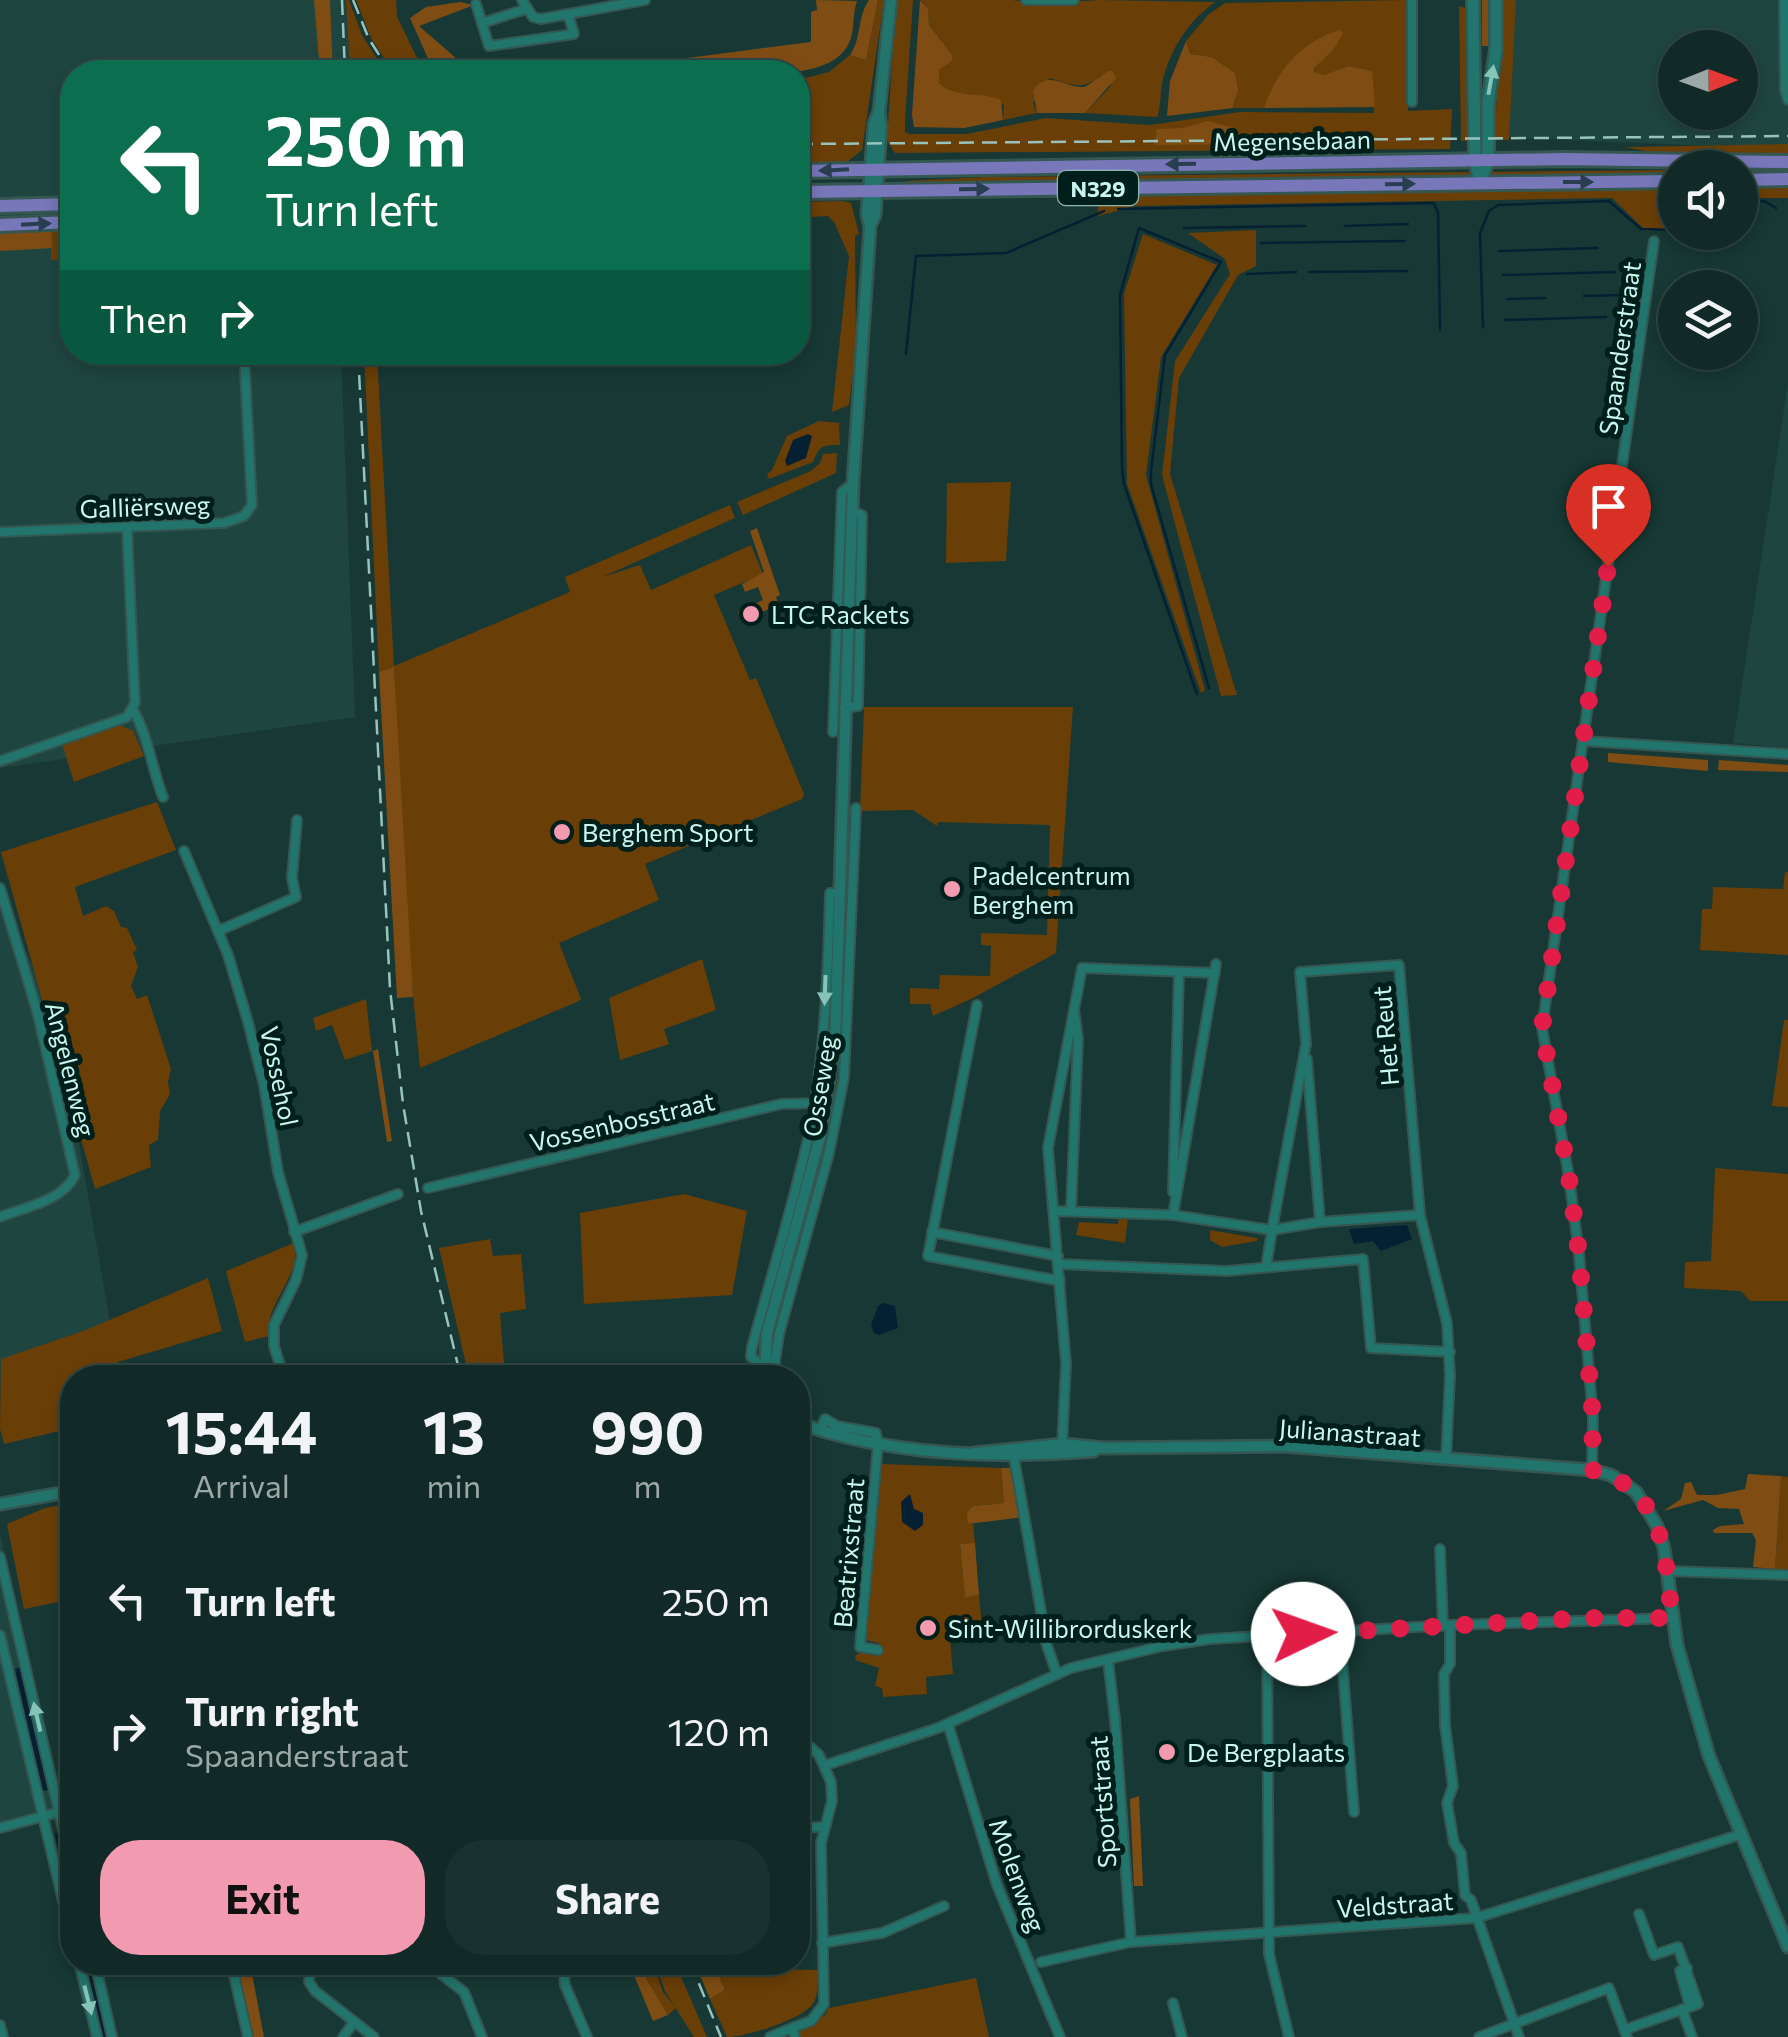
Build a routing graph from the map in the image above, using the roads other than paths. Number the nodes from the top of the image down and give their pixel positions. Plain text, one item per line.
1 (645, 0) edge
2 (1026, 0) edge
3 (1074, 0) edge
4 (1412, 0) edge
5 (1473, 0) edge
6 (1496, 0) edge
7 (1784, 0) edge
8 (889, 3) edge
9 (476, 4) dead end
10 (524, 5) edge
11 (568, 14) junction
12 (482, 24) junction
13 (1788, 100) edge
14 (1412, 102) dead end
15 (1481, 161) junction
16 (1788, 162) edge
17 (874, 168) junction
18 (810, 171) edge
19 (1758, 180) edge
20 (1788, 180) edge
21 (1658, 181) edge
22 (1480, 182) junction
23 (873, 190) junction
24 (810, 192) edge
25 (60, 204) edge
26 (0, 206) edge
27 (60, 222) edge
28 (0, 225) edge
29 (1654, 241) dead end
30 (245, 365) edge
31 (853, 483) junction
32 (128, 526) junction
33 (0, 532) edge
34 (842, 708) junction
35 (133, 710) junction
36 (833, 732) dead end
37 (1583, 741) junction
38 (1788, 754) edge
39 (0, 761) edge
40 (163, 797) dead end
41 (856, 808) dead end
42 (296, 820) dead end
43 (849, 822) junction
44 (184, 851) dead end
45 (0, 888) edge
46 (218, 931) junction
47 (1179, 972) junction
48 (978, 1005) dead end
49 (1074, 1010) junction
50 (1306, 1044) junction
51 (820, 1103) junction
52 (428, 1188) dead end
53 (398, 1194) dead end
54 (1174, 1199) junction
55 (1054, 1210) junction
56 (1072, 1211) junction
57 (1173, 1215) junction
58 (1420, 1215) junction
59 (0, 1217) edge
60 (1320, 1222) junction
61 (1272, 1230) junction
62 (294, 1232) junction
63 (932, 1232) junction
64 (1058, 1260) junction
65 (1266, 1268) junction
66 (1060, 1281) junction
67 (770, 1348) junction
68 (1450, 1352) junction
69 (280, 1365) edge
70 (758, 1365) edge
71 (766, 1365) edge
72 (774, 1365) edge
73 (810, 1426) edge
74 (878, 1444) junction
75 (1062, 1448) junction
76 (1013, 1451) junction
77 (1446, 1459) junction
78 (1592, 1470) junction
79 (60, 1494) edge
80 (0, 1507) edge
81 (1440, 1549) dead end
82 (0, 1557) edge
83 (1668, 1571) junction
84 (1788, 1575) edge
85 (1672, 1618) junction
86 (1446, 1626) junction
87 (1340, 1632) junction
88 (0, 1634) edge
89 (1266, 1636) junction
90 (21, 1648) junction
91 (878, 1650) dead end
92 (2, 1652) edge
93 (1108, 1660) junction
94 (1057, 1674) junction
95 (948, 1724) junction
96 (810, 1748) edge
97 (826, 1765) junction
98 (59, 1812) junction
99 (1354, 1812) dead end
100 (60, 1816) edge
101 (42, 1817) junction
102 (824, 1827) junction
103 (0, 1828) edge
104 (810, 1828) edge
105 (1742, 1834) junction
106 (60, 1890) edge
107 (944, 1906) dead end
108 (1639, 1914) dead end
109 (1476, 1918) junction
110 (1268, 1933) junction
111 (1130, 1942) junction
112 (822, 1944) junction
113 (1788, 1948) edge
114 (1041, 1962) dead end
115 (81, 1975) edge
116 (97, 1975) edge
117 (234, 1975) edge
118 (309, 1975) edge
119 (442, 1975) edge
120 (564, 1975) edge
121 (1172, 2003) dead end
122 (1686, 2008) junction
123 (354, 2022) junction
124 (1514, 2024) junction
125 (0, 2026) edge
126 (794, 2032) edge
127 (1626, 2034) edge
128 (3, 2037) edge
129 (97, 2037) edge
130 (112, 2037) edge
131 (248, 2037) edge
132 (343, 2037) edge
133 (374, 2037) edge
134 (482, 2037) edge
135 (588, 2037) edge
136 (770, 2037) edge
137 (1060, 2037) edge
138 (1182, 2037) edge
139 (1289, 2037) edge
140 (1479, 2037) edge
141 (1519, 2037) edge
142 (1692, 2037) edge

1 - 11 street
2 - 3 street
4 - 14 street
5 - 15 main road
15 -> 6 main road
7 - 13 street
8 - 17 street, Osseweg
9 - 12 street
10 - 11 street
10 - 12 street
11 - 12 street
15 - 16 main road, Megensebaan / N329
15 -> 17 main road, Megensebaan / N329
15 - 22 main road
17 -> 18 main road, Megensebaan / N329
17 - 23 street, Osseweg
19 - 20 main road
22 -> 21 main road, Megensebaan / N329
23 -> 22 main road, Megensebaan / N329
23 - 24 main road, Megensebaan / N329
23 - 31 street, Osseweg
25 - 26 main road
28 -> 27 main road
29 - 37 street, Spaanderstraat
30 - 32 street, Galliërsweg
31 - 34 street, Osseweg
31 - 34 street, Osseweg
32 - 33 street, Galliërsweg
32 - 35 street
34 - 36 street, Osseweg
34 - 43 street, Osseweg
35 - 39 street
35 - 40 street
37 - 38 street
37 - 78 street, Spaanderstraat
41 - 43 street, Osseweg
42 - 46 street
43 - 51 street, Osseweg
43 - 67 street, Osseweg
44 - 46 street, Vossehol
45 - 59 street, Angelenweg
46 - 62 street, Vossehol
47 - 49 street
47 - 54 street
47 - 54 street
48 - 63 street
49 - 55 street
49 - 56 street
50 - 58 street, Het Reut
50 - 60 street, Het Reut
50 - 61 street, Het Reut
51 - 52 street, Vossenbosstraat
51 - 67 street, Osseweg
51 - 70 street, Osseweg
53 - 62 street
54 - 57 street
55 - 56 street
55 - 64 street
56 - 57 street
57 - 61 street
58 - 60 street
58 - 68 street, Het Reut
60 - 61 street
61 - 65 street, Het Reut
62 - 69 street, Vossehol
63 - 64 street
63 - 66 street
64 - 65 street
64 - 66 street
65 - 68 street
66 - 75 street
67 - 71 street, Osseweg
67 - 72 street, Osseweg
68 - 77 street, Het Reut
73 - 74 street, Julianastraat
74 - 76 street, Julianastraat
74 - 91 street, Beatrixstraat
75 - 76 street, Julianastraat
75 - 77 street, Julianastraat
76 - 94 street
77 - 78 street, Julianastraat
78 - 83 street
79 - 80 street
81 - 86 street
82 - 90 street
83 - 84 street
83 - 85 street
85 - 86 street
85 - 105 street
86 - 87 street
86 - 109 street
87 - 89 street
87 - 99 street
88 - 92 street
89 - 93 street
89 - 110 street
90 - 92 street
98 -> 90 street
92 - 101 street
93 - 94 street
93 - 111 street, Sportstraat
94 - 95 street
95 - 97 street
95 - 137 street, Molenweg
96 - 97 street
97 - 102 street
98 - 100 street
98 - 101 street
101 - 103 street
101 - 106 street
102 - 104 street
102 - 112 street
105 - 109 street, Veldstraat
105 - 113 street
107 - 112 street
108 - 122 street
109 - 110 street, Veldstraat
109 - 124 street
110 - 111 street, Veldstraat
110 - 139 street
111 - 114 street, Veldstraat
112 - 126 street
115 -> 129 street
116 - 130 street
117 - 131 street
118 - 123 street
119 - 134 street
120 - 135 street
121 - 138 street
122 - 127 street
122 - 142 street
123 - 132 street
123 - 133 street
124 - 127 street
124 - 140 street
124 - 141 street
125 - 128 street
126 - 136 street

